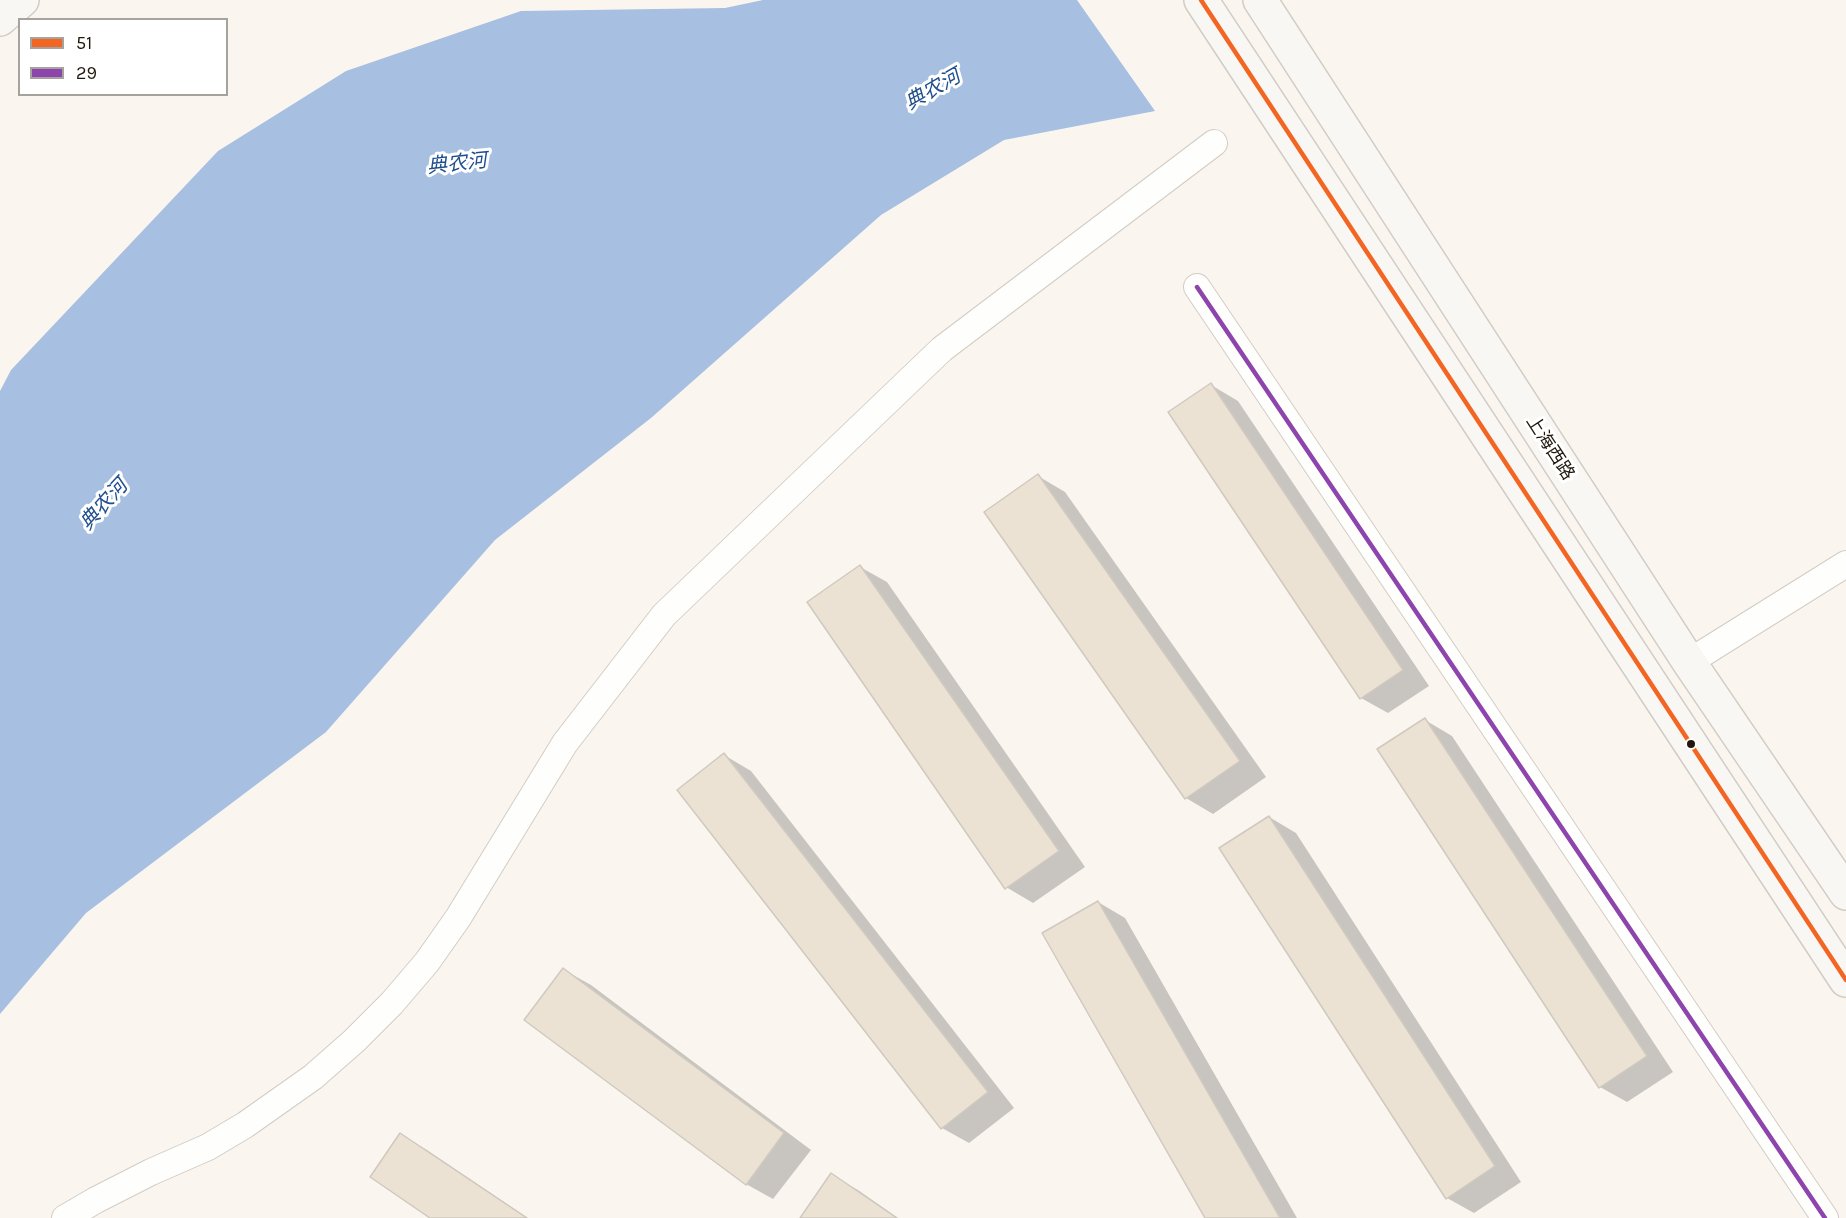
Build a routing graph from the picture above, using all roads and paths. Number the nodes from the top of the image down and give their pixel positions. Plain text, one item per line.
1 (22, 0) edge
2 (1201, 0) edge
3 (1260, 0) edge
4 (0, 19) edge
5 (1214, 143) dead end
6 (1197, 287) dead end
7 (1846, 564) edge
8 (1689, 662) junction
9 (1846, 893) edge
10 (1846, 980) edge
11 (65, 1218) edge
12 (1825, 1218) edge

1 - 4 main road
2 - 10 main road
3 - 8 main road, 上海西路
5 - 11 street
6 - 12 street
7 - 8 street
8 - 9 main road, 上海西路

